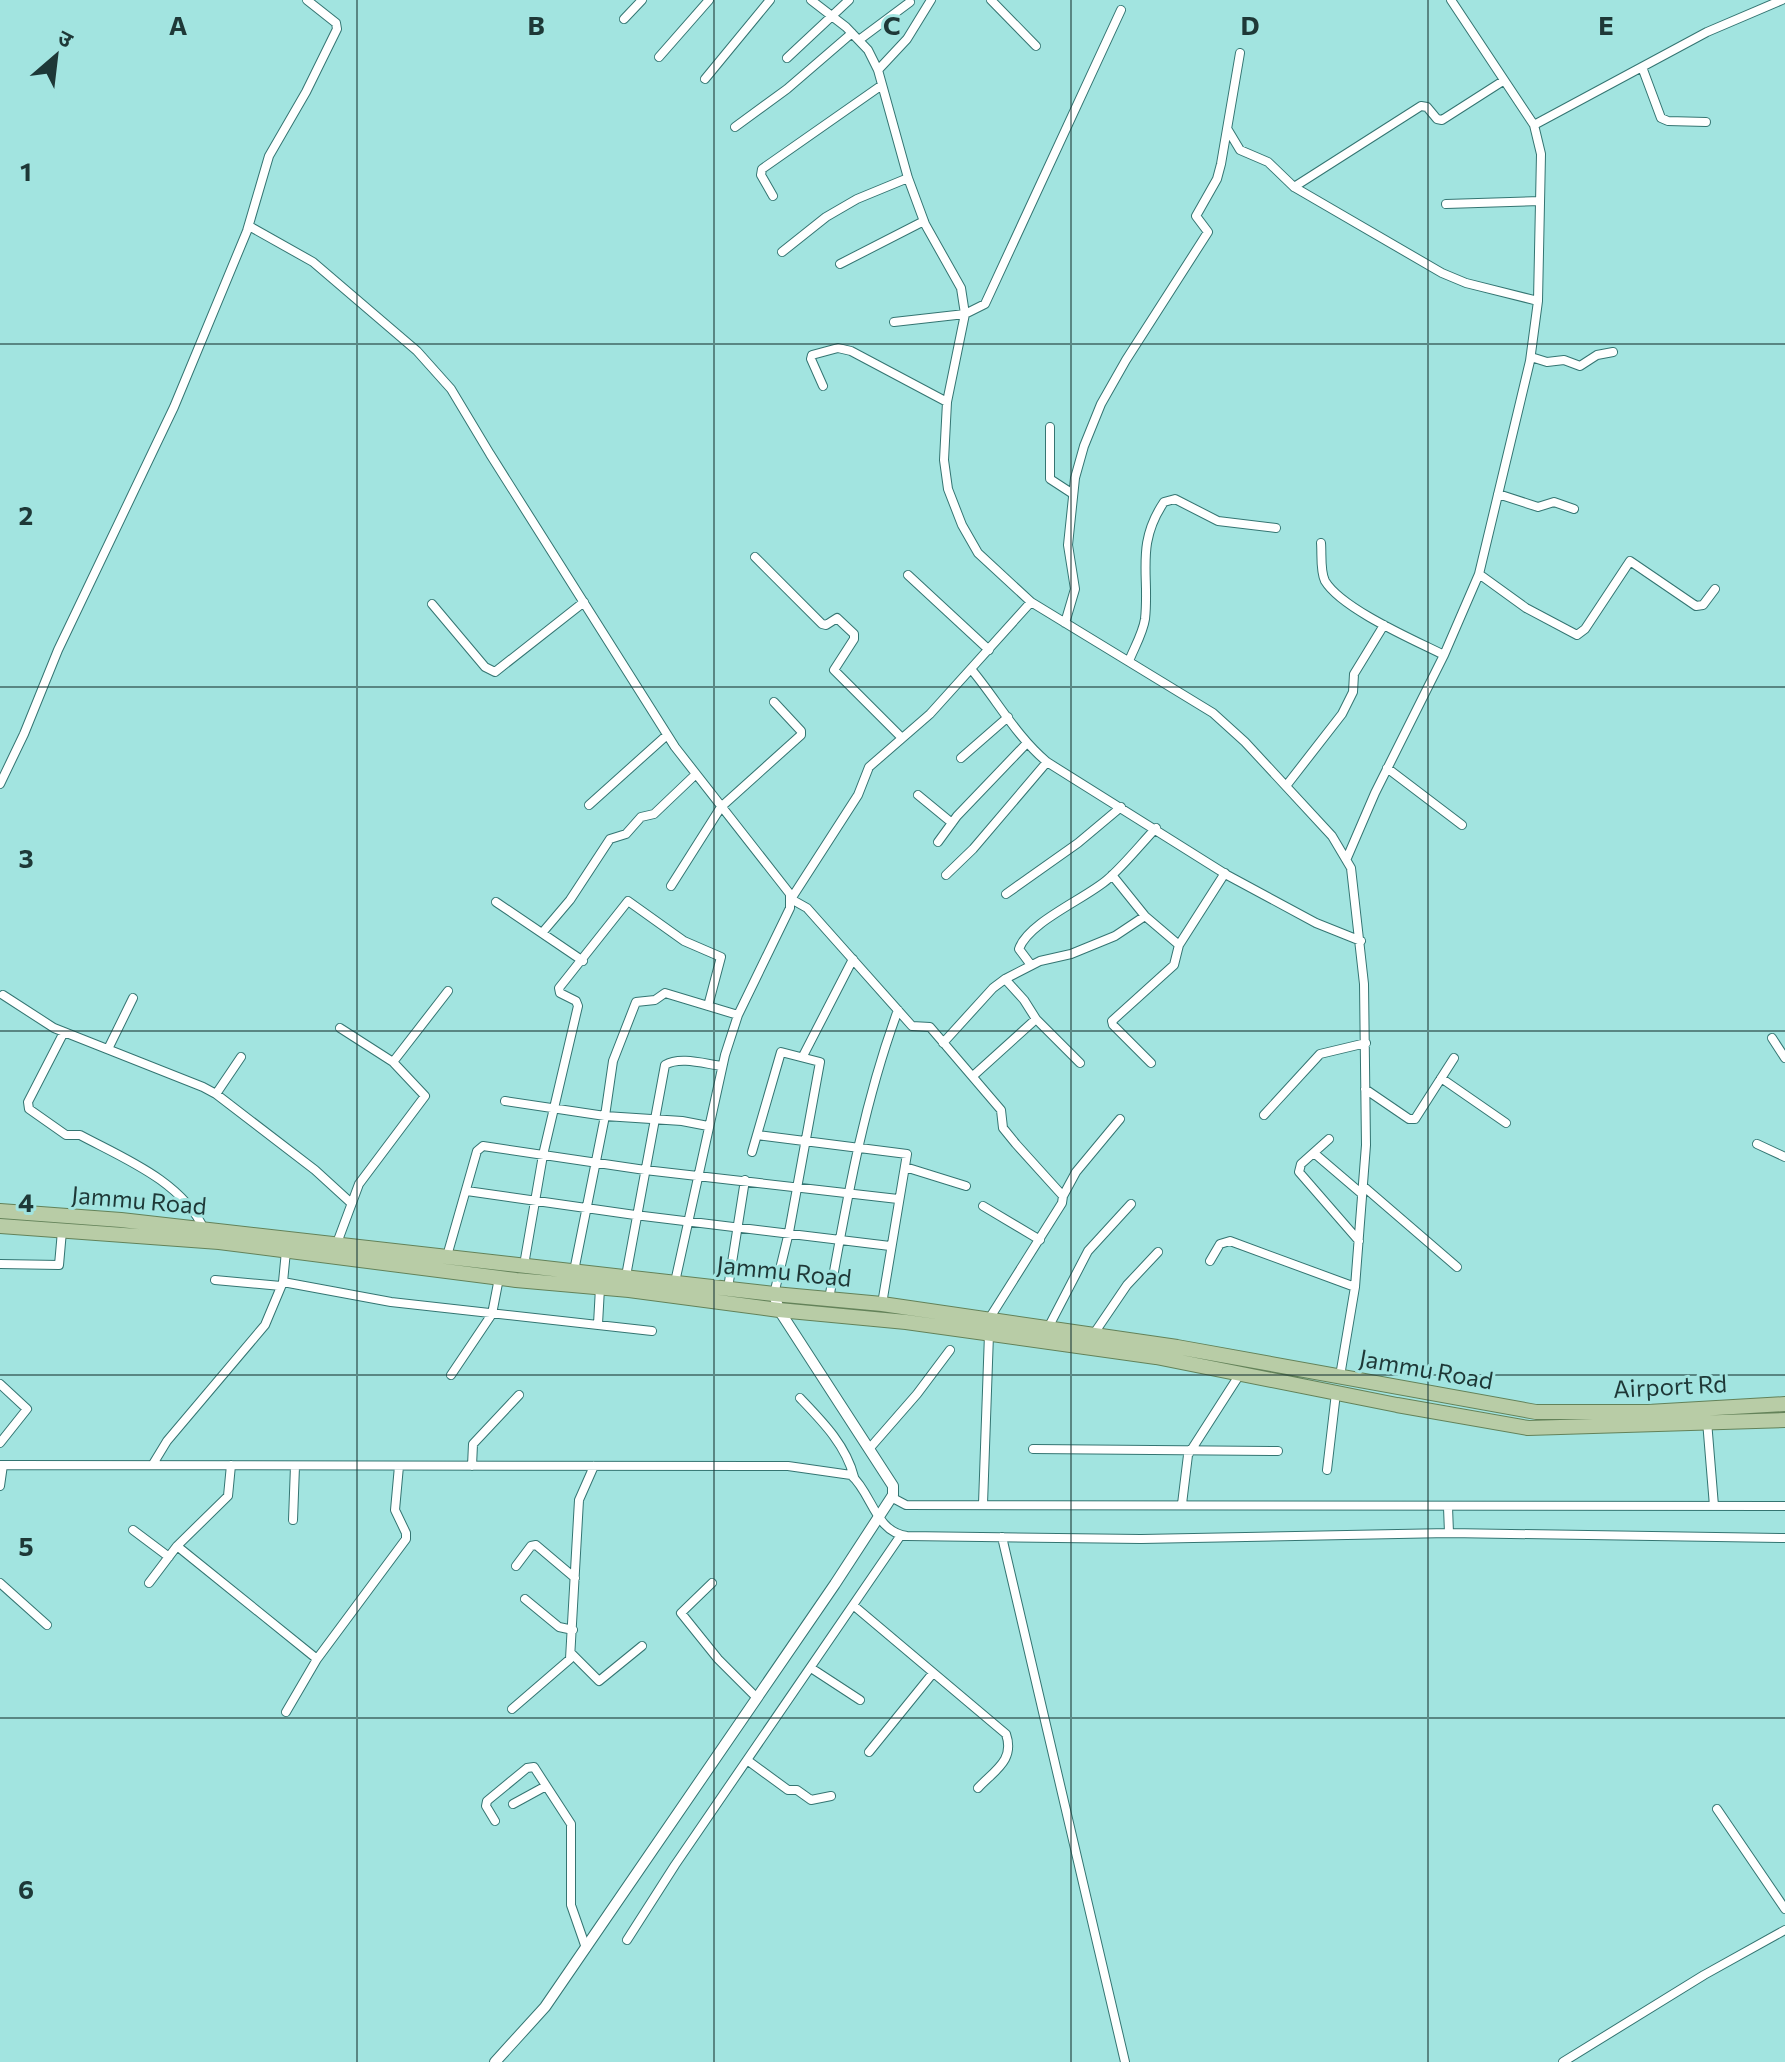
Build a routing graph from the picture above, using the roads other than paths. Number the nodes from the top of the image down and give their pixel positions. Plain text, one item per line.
1 (307, 0) edge
2 (642, 0) edge
3 (709, 0) edge
4 (770, 0) edge
5 (811, 0) edge
6 (849, 0) edge
7 (931, 0) edge
8 (991, 0) edge
9 (1451, 0) edge
10 (1782, 0) edge
11 (910, 2) edge
12 (1121, 10) dead end
13 (830, 15) junction
14 (624, 19) dead end
15 (856, 37) junction
16 (1036, 46) dead end
17 (1240, 53) dead end
18 (659, 57) dead end
19 (787, 58) dead end
20 (1642, 67) junction
21 (878, 70) junction
22 (705, 79) dead end
23 (1503, 81) junction
24 (882, 85) junction
25 (1706, 122) dead end
26 (1534, 125) junction
27 (735, 127) dead end
28 (1228, 130) junction
29 (908, 178) junction
30 (1294, 187) junction
31 (773, 196) dead end
32 (1540, 201) junction
33 (1446, 204) dead end
34 (924, 221) junction
35 (249, 226) junction
36 (782, 252) dead end
37 (840, 264) dead end
38 (1538, 301) junction
39 (965, 314) junction
40 (894, 322) dead end
41 (1613, 352) dead end
42 (1531, 357) junction
43 (823, 386) dead end
44 (947, 402) junction
45 (1050, 427) dead end
46 (1073, 494) junction
47 (1498, 494) junction
48 (1574, 509) dead end
49 (1276, 528) dead end
50 (1321, 543) dead end
51 (755, 557) dead end
52 (1479, 574) junction
53 (908, 575) dead end
54 (1715, 589) dead end
55 (584, 602) junction
56 (1031, 602) junction
57 (432, 604) dead end
58 (1065, 623) junction
59 (1384, 625) junction
60 (989, 650) junction
61 (1444, 655) junction
62 (1129, 661) junction
63 (971, 669) junction
64 (774, 702) dead end
65 (1008, 717) junction
66 (667, 735) junction
67 (902, 738) junction
68 (1026, 744) junction
69 (961, 758) dead end
70 (1047, 762) junction
71 (1387, 768) junction
72 (696, 774) junction
73 (0, 784) edge
74 (1286, 786) junction
75 (918, 795) dead end
76 (589, 805) dead end
77 (721, 807) junction
78 (1121, 807) junction
79 (952, 823) junction
80 (1462, 825) dead end
81 (1156, 828) junction
82 (938, 842) dead end
83 (1347, 858) junction
84 (1225, 873) junction
85 (946, 875) dead end
86 (1112, 875) junction
87 (671, 886) dead end
88 (1006, 894) dead end
89 (791, 899) junction
90 (496, 902) dead end
91 (1145, 916) junction
92 (542, 933) junction
93 (1361, 941) junction
94 (1179, 945) junction
95 (853, 959) junction
96 (583, 961) junction
97 (1031, 965) junction
98 (1005, 979) junction
99 (448, 991) dead end
100 (3, 995) dead end
101 (133, 998) dead end
102 (708, 1006) junction
103 (898, 1010) junction
104 (738, 1015) junction
105 (1036, 1019) junction
106 (340, 1028) dead end
107 (64, 1032) junction
108 (1772, 1038) dead end
109 (943, 1043) junction
110 (1366, 1043) junction
111 (108, 1049) junction
112 (803, 1056) junction
113 (241, 1057) dead end
114 (1454, 1058) dead end
115 (1785, 1058) edge
116 (393, 1062) junction
117 (1080, 1063) dead end
118 (1151, 1063) dead end
119 (722, 1066) junction
120 (973, 1076) junction
121 (1441, 1078) junction
122 (1365, 1089) junction
123 (216, 1094) junction
124 (505, 1101) dead end
125 (553, 1109) junction
126 (1264, 1115) dead end
127 (605, 1116) junction
128 (1120, 1119) dead end
129 (654, 1120) junction
130 (1506, 1123) dead end
131 (708, 1126) junction
132 (757, 1135) junction
133 (1329, 1139) dead end
134 (806, 1140) junction
135 (1757, 1144) dead end
136 (857, 1147) junction
137 (752, 1152) dead end
138 (1314, 1153) junction
139 (543, 1155) junction
140 (1785, 1157) edge
141 (595, 1163) junction
142 (905, 1167) junction
143 (645, 1170) junction
144 (697, 1175) junction
145 (745, 1180) junction
146 (798, 1186) junction
147 (966, 1186) dead end
148 (1363, 1190) junction
149 (467, 1191) junction
150 (848, 1193) junction
151 (1063, 1196) junction
152 (898, 1199) junction
153 (350, 1202) junction
154 (535, 1202) junction
155 (1131, 1204) dead end
156 (983, 1206) dead end
157 (585, 1208) junction
158 (0, 1211) edge
159 (635, 1215) junction
160 (688, 1221) junction
161 (0, 1226) edge
162 (738, 1227) junction
163 (204, 1229) junction
164 (62, 1231) junction
165 (789, 1232) junction
166 (840, 1238) junction
167 (1040, 1240) junction
168 (1359, 1241) junction
169 (337, 1243) junction
170 (890, 1246) junction
171 (286, 1251) junction
172 (1158, 1252) dead end
173 (447, 1256) junction
174 (1210, 1261) dead end
175 (0, 1264) edge
176 (524, 1265) junction
177 (1457, 1267) dead end
178 (574, 1271) junction
179 (626, 1276) junction
180 (499, 1278) junction
181 (215, 1280) dead end
182 (282, 1280) junction
183 (675, 1282) junction
184 (1355, 1287) junction
185 (600, 1288) junction
186 (728, 1288) junction
187 (774, 1294) junction
188 (829, 1299) junction
189 (882, 1304) junction
190 (494, 1305) junction
191 (779, 1310) junction
192 (598, 1322) junction
193 (989, 1327) junction
194 (1048, 1328) junction
195 (652, 1331) dead end
196 (1093, 1335) junction
197 (950, 1350) dead end
198 (1240, 1374) junction
199 (451, 1375) dead end
200 (1340, 1376) junction
201 (0, 1384) edge
202 (1336, 1393) junction
203 (519, 1395) dead end
204 (800, 1398) dead end
205 (1785, 1404) edge
206 (1557, 1413) joint
207 (1785, 1420) edge
208 (1707, 1421) junction
209 (0, 1443) edge
210 (869, 1449) junction
211 (1033, 1449) dead end
212 (1191, 1449) junction
213 (1278, 1451) dead end
214 (153, 1464) junction
215 (1, 1465) edge
216 (231, 1465) junction
217 (295, 1466) junction
218 (399, 1466) junction
219 (472, 1466) junction
220 (594, 1466) junction
221 (1327, 1470) dead end
222 (854, 1477) junction
223 (0, 1486) edge
224 (983, 1504) junction
225 (1182, 1504) junction
226 (1714, 1506) junction
227 (1785, 1506) edge
228 (1448, 1509) junction
229 (886, 1510) junction
230 (293, 1520) dead end
231 (133, 1530) dead end
232 (1449, 1530) junction
233 (898, 1534) junction
234 (1002, 1537) junction
235 (1785, 1538) edge
236 (177, 1546) junction
237 (169, 1557) junction
238 (516, 1566) dead end
239 (575, 1578) junction
240 (0, 1583) edge
241 (149, 1583) dead end
242 (712, 1583) dead end
243 (525, 1599) dead end
244 (853, 1605) junction
245 (47, 1625) dead end
246 (573, 1630) junction
247 (642, 1646) dead end
248 (571, 1653) junction
249 (317, 1659) junction
250 (811, 1668) junction
251 (933, 1673) junction
252 (757, 1698) junction
253 (860, 1700) dead end
254 (512, 1709) dead end
255 (286, 1712) dead end
256 (869, 1752) dead end
257 (747, 1760) junction
258 (546, 1786) junction
259 (978, 1788) dead end
260 (831, 1796) dead end
261 (513, 1804) dead end
262 (1717, 1809) dead end
263 (495, 1821) dead end
264 (1785, 1909) edge
265 (1785, 1930) edge
266 (627, 1940) dead end
267 (586, 1948) junction
268 (495, 2062) edge
269 (1125, 2062) edge
270 (1563, 2062) edge

1 - 35 street
2 - 14 street
3 - 18 street
4 - 22 street
5 - 13 street
6 - 13 street
7 - 21 street
8 - 16 street
9 - 23 street
10 - 20 street
11 - 15 street
12 - 39 street
13 - 15 street
13 - 19 street
15 - 21 street
15 - 27 street
17 - 28 street
20 - 25 street
20 - 26 street
21 - 24 street
23 - 26 street
23 - 30 street
24 - 29 street
24 - 31 street
26 - 32 street
28 - 30 street
28 - 46 street
29 - 34 street
29 - 36 street
30 - 38 street
32 - 33 street
32 - 38 street
34 - 37 street
34 - 39 street
35 - 55 street
35 - 73 street
38 - 42 street
39 - 40 street
39 - 44 street
41 - 42 street
42 - 47 street
43 - 44 street
44 - 56 street
45 - 46 street
46 - 58 street
47 - 48 street
47 - 52 street
49 - 62 street
50 - 59 street
51 - 67 street
52 - 54 street
52 - 61 street
53 - 60 street
55 - 57 street
55 - 66 street
56 - 58 street
56 - 60 street
58 - 62 street
59 - 61 street
59 - 74 street
60 - 63 street
61 - 71 street
62 - 74 street
63 - 65 street
63 - 67 street
64 - 77 street
65 - 68 street
65 - 69 street
66 - 72 street
66 - 76 street
67 - 89 street
68 - 70 street
68 - 79 street
70 - 78 street
70 - 85 street
71 - 80 street
71 - 83 street
72 - 77 street
72 - 92 street
74 - 83 street
75 - 79 street
77 - 87 street
77 - 89 street
78 - 81 street
78 - 88 street
79 - 82 street
81 - 84 street
81 - 86 street
83 - 93 street
84 - 93 street
84 - 94 street
86 - 91 street
86 - 97 street
89 - 95 street
89 - 104 street
90 - 92 street
91 - 94 street
91 - 97 street
92 - 96 street
93 - 110 street
94 - 118 street
95 - 103 street
95 - 112 street
96 - 102 street
96 - 125 street
97 - 98 street
98 - 105 street
98 - 109 street
99 - 116 street
100 - 107 street
101 - 111 street
102 - 104 street
102 - 127 street
103 - 109 street
103 - 136 street
104 - 119 street
105 - 117 street
105 - 120 street
106 - 116 street
107 - 111 street
107 - 163 street
108 - 115 street
109 - 120 street
110 - 122 street
110 - 126 street
111 - 123 street
112 - 132 street
112 - 134 street
113 - 123 street
114 - 121 street
116 - 153 street
119 - 129 street
119 - 131 street
120 - 151 street
121 - 122 street
121 - 130 street
122 - 148 street
123 - 153 street
124 - 125 street
125 - 127 street
125 - 139 street
127 - 129 street
127 - 141 street
128 - 151 street
129 - 131 street
129 - 143 street
131 - 144 street
132 - 134 street
132 - 137 street
133 - 138 street
134 - 136 street
134 - 146 street
135 - 140 street
136 - 142 street
136 - 150 street
138 - 148 street
138 - 168 street
139 - 141 street
139 - 149 street
139 - 154 street
141 - 143 street
141 - 157 street
142 - 147 street
142 - 152 street
143 - 144 street
143 - 159 street
144 - 145 street
144 - 160 street
145 - 146 street
145 - 162 street
146 - 150 street
146 - 165 street
148 - 168 street
148 - 177 street
149 - 154 street
149 - 173 street
150 - 152 street
150 - 166 street
151 - 167 street
152 - 170 street
153 - 169 street
154 - 157 street
154 - 176 street
155 - 194 street
156 - 167 street
157 - 159 street
157 - 178 street
158 - 163 main road, Jammu Road
159 - 160 street
159 - 179 street
160 - 162 street
160 - 183 street
161 - 164 main road
162 - 165 street
162 - 186 street
163 - 169 main road, Jammu Road
164 - 171 main road
164 - 175 street
165 - 166 street
165 - 187 street
166 - 170 street
166 - 188 street
167 - 193 street
168 - 184 street
169 - 173 main road, Jammu Road
170 - 189 street
171 - 180 main road
171 - 182 street
172 - 196 street
173 - 176 main road, Jammu Road
174 - 184 street
176 - 178 main road, Jammu Road
178 - 179 main road, Jammu Road
179 - 183 main road, Jammu Road
180 - 185 main road
180 - 190 street
181 - 182 street
182 - 190 street
182 - 214 street
183 - 186 main road, Jammu Road
184 - 200 street
185 - 191 main road
185 - 192 street
186 - 187 main road, Jammu Road
187 - 188 main road, Jammu Road
187 - 191 street
188 - 189 main road, Jammu Road
189 - 193 main road, Jammu Road
190 - 192 street
190 - 199 street
191 - 193 main road
191 - 210 street
192 - 195 street
193 - 194 main road, Jammu Road
193 - 198 main road
193 - 224 street
194 - 196 main road, Jammu Road
196 - 200 main road, Jammu Road
197 - 210 street
198 - 202 main road
198 - 212 street
200 - 206 main road, Jammu Road
201 - 209 street
202 - 208 main road
202 - 221 street
203 - 219 street
204 - 222 street
205 - 206 main road, Airport Rd
207 - 208 main road
208 - 226 street
210 - 229 street
211 - 212 street
212 - 213 street
212 - 225 street
214 - 215 street
214 - 216 street
215 - 223 street
216 - 217 street
216 - 236 street
217 - 218 street
217 - 230 street
218 - 219 street
218 - 249 street
219 - 220 street
220 - 222 street
220 - 239 street
222 - 229 street
224 - 225 street
224 - 229 street
225 - 228 street
226 - 227 street
226 - 228 street
228 - 232 street
229 - 233 street
229 - 252 street
231 - 237 street
232 - 234 street
232 - 235 street
233 - 234 street
233 - 244 street
234 - 269 street
236 - 237 street
236 - 249 street
237 - 241 street
238 - 239 street
239 - 246 street
240 - 245 street
242 - 252 street
243 - 246 street
244 - 250 street
244 - 251 street
246 - 248 street
247 - 248 street
248 - 254 street
249 - 255 street
250 - 253 street
250 - 257 street
251 - 256 street
251 - 259 street
252 - 267 street
257 - 260 street
257 - 266 street
258 - 261 street
258 - 263 street
258 - 267 street
262 - 264 street
265 - 270 street
267 - 268 street

